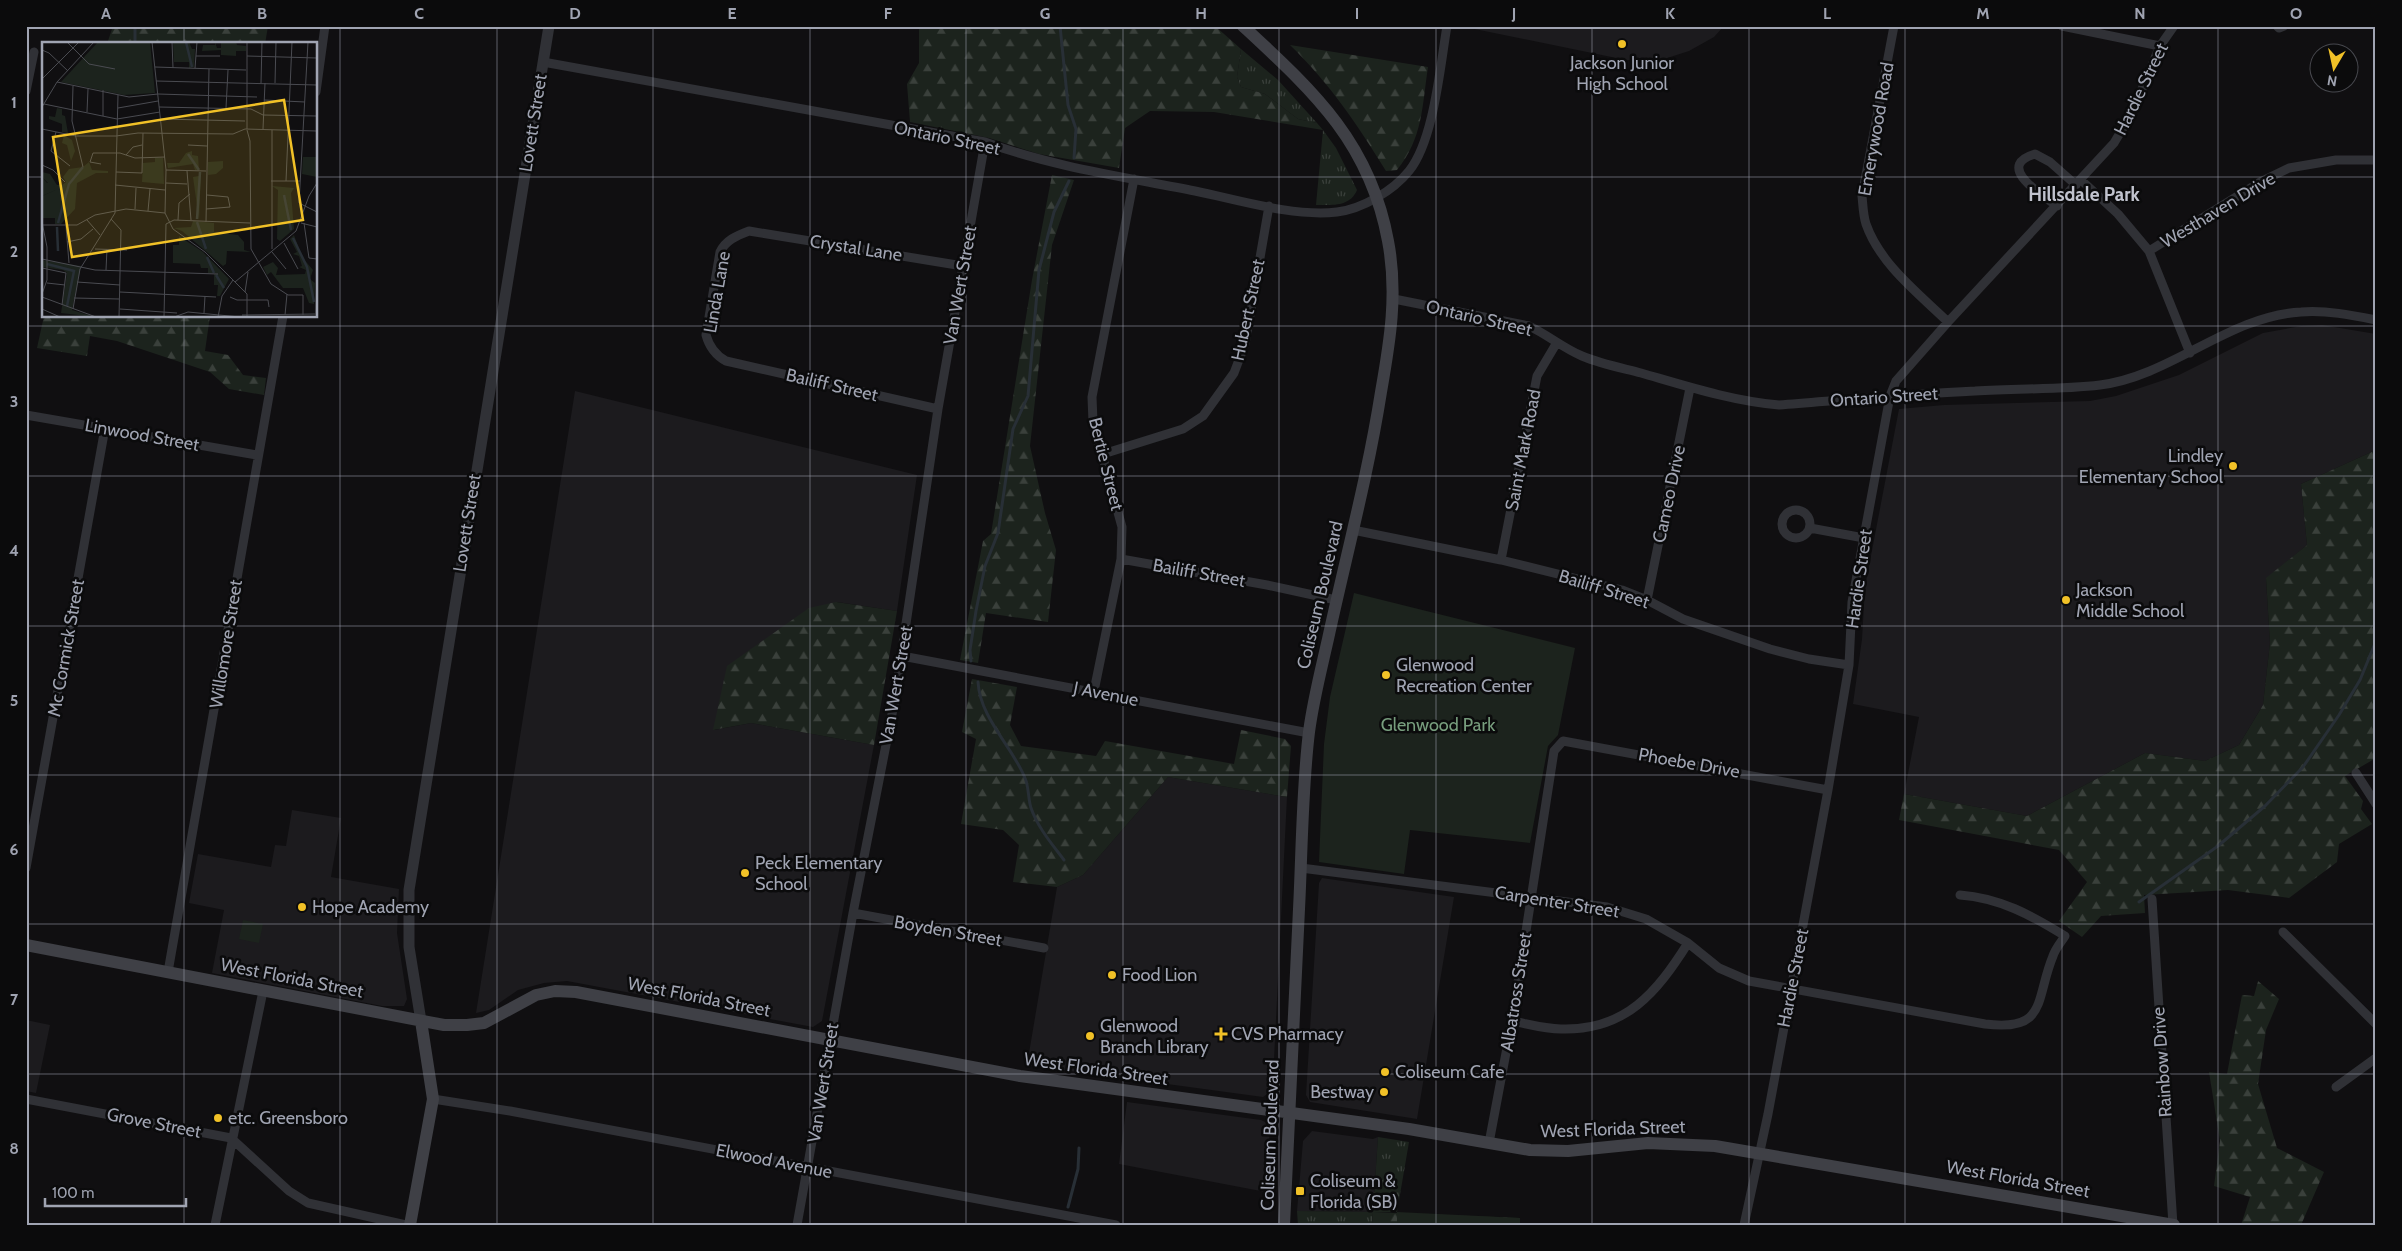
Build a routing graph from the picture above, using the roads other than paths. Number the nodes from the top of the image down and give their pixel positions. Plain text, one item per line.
1 (325, 26) edge
2 (549, 26) edge
3 (1242, 26) edge
4 (1447, 26) edge
5 (1894, 26) edge
6 (2062, 26) edge
7 (2174, 26) edge
8 (2277, 26) edge
9 (2284, 26) edge
10 (2160, 46) junction
11 (34, 52) dead end
12 (543, 62) junction
13 (28, 73) edge
14 (318, 77) edge
15 (26, 91) edge
16 (985, 142) junction
17 (2376, 160) edge
18 (1134, 179) junction
19 (2079, 183) junction
20 (1376, 196) junction
21 (1268, 206) junction
22 (2057, 206) junction
23 (749, 231) joint
24 (2149, 251) junction
25 (963, 266) junction
26 (1394, 299) junction
27 (282, 318) edge
28 (2376, 320) edge
29 (1948, 322) junction
30 (1556, 344) junction
31 (2190, 353) junction
32 (726, 361) joint
33 (1690, 388) junction
34 (1890, 396) junction
35 (938, 409) junction
36 (26, 415) edge
37 (105, 428) junction
38 (1103, 454) junction
39 (258, 455) junction
40 (1810, 528) dead end
41 (1353, 530) junction
42 (1864, 538) junction
43 (1121, 559) junction
44 (1501, 560) junction
45 (1336, 600) junction
46 (1647, 600) junction
47 (902, 656) junction
48 (1849, 665) junction
49 (1094, 691) junction
50 (1309, 733) junction
51 (1554, 751) joint
52 (2356, 773) dead end
53 (1828, 790) junction
54 (2376, 804) edge
55 (26, 868) edge
56 (1301, 868) junction
57 (1960, 895) dead end
58 (1532, 898) junction
59 (2152, 899) dead end
60 (853, 913) junction
61 (2283, 932) dead end
62 (1688, 943) junction
63 (26, 945) edge
64 (1044, 948) dead end
65 (168, 972) junction
66 (1791, 988) junction
67 (263, 991) junction
68 (420, 1021) junction
69 (1512, 1021) junction
70 (2376, 1024) edge
71 (829, 1040) junction
72 (2376, 1058) edge
73 (2336, 1087) dead end
74 (26, 1099) edge
75 (432, 1099) junction
76 (1287, 1112) junction
77 (232, 1138) junction
78 (1489, 1144) junction
79 (1760, 1152) junction
80 (808, 1168) junction
81 (215, 1225) edge
82 (408, 1225) edge
83 (797, 1225) edge
84 (1116, 1225) edge
85 (1284, 1225) edge
86 (1744, 1225) edge
87 (2173, 1225) edge

1 - 14 street
2 - 12 street, Lovett Street
3 - 20 main road, Coliseum Boulevard
4 - 20 street, Ontario Street
5 - 29 street, Emerywood Road
6 - 10 street
7 - 10 street, Hardie Street
8 - 9 street
10 - 19 street, Hardie Street
11 - 13 street
12 - 16 street, Ontario Street
12 - 68 street, Lovett Street
13 - 15 street
16 - 18 street, Ontario Street
16 - 25 street, Van Wert Street
17 - 24 street, Westhaven Drive
18 - 21 street, Ontario Street
18 - 38 street, Bertie Street
19 - 22 street, Hardie Street
19 - 22 street
19 - 24 street
20 - 21 street, Ontario Street
20 - 26 main road, Coliseum Boulevard
21 - 38 street, Hubert Street
22 - 29 street, Hardie Street
23 - 25 street, Crystal Lane
23 - 32 street, Linda Lane
24 - 31 street
25 - 35 street, Van Wert Street
26 - 30 street, Ontario Street
26 - 41 main road, Coliseum Boulevard
27 - 39 street, Willomore Street
28 - 31 street, Ontario Street
29 - 34 street, Hardie Street
30 - 33 street, Ontario Street
30 - 44 street, Saint Mark Road
31 - 34 street, Ontario Street
32 - 35 street, Bailiff Street
33 - 34 street, Ontario Street
33 - 46 street, Cameo Drive
34 - 42 street, Hardie Street
35 - 47 street, Van Wert Street
36 - 37 street, Linwood Street
37 - 39 street, Linwood Street
37 - 55 street, Mc Cormick Street
38 - 43 street, Bertie Street
39 - 65 street, Willomore Street
40 - 42 street
41 - 44 street, Bailiff Street
41 - 45 main road, Coliseum Boulevard
42 - 48 street, Hardie Street
43 - 45 street, Bailiff Street
43 - 49 street, Bertie Street
44 - 46 street, Bailiff Street
45 - 50 main road, Coliseum Boulevard
46 - 48 street, Bailiff Street
47 - 49 street, J Avenue
47 - 60 street, Van Wert Street
48 - 53 street, Hardie Street
49 - 50 street, J Avenue
50 - 56 main road, Coliseum Boulevard
51 - 53 street, Phoebe Drive
51 - 58 street, Albatross Street
52 - 54 street
53 - 66 street, Hardie Street
56 - 58 street, Carpenter Street
56 - 76 main road, Coliseum Boulevard
57 - 66 street, Carpenter Street
58 - 62 street, Carpenter Street
58 - 69 street, Albatross Street
59 - 87 street, Rainbow Drive
60 - 64 street, Boyden Street
60 - 71 street, Van Wert Street
61 - 70 street
62 - 66 street, Carpenter Street
62 - 69 street
63 - 65 main road, West Florida Street
65 - 67 main road, West Florida Street
66 - 79 street, Hardie Street
67 - 68 main road, West Florida Street
67 - 77 street
68 - 71 main road, West Florida Street
68 - 75 main road
69 - 78 street, Albatross Street
71 - 76 main road, West Florida Street
71 - 80 street, Van Wert Street
72 - 73 street
74 - 77 street, Grove Street
75 - 80 street, Elwood Avenue
75 - 82 main road
76 - 78 main road, West Florida Street
76 - 85 main road, Coliseum Boulevard
77 - 81 street
77 - 82 street
78 - 79 main road, West Florida Street
79 - 86 street, Hardie Street
79 - 87 main road, West Florida Street
80 - 83 street, Van Wert Street
80 - 84 street, Elwood Avenue

